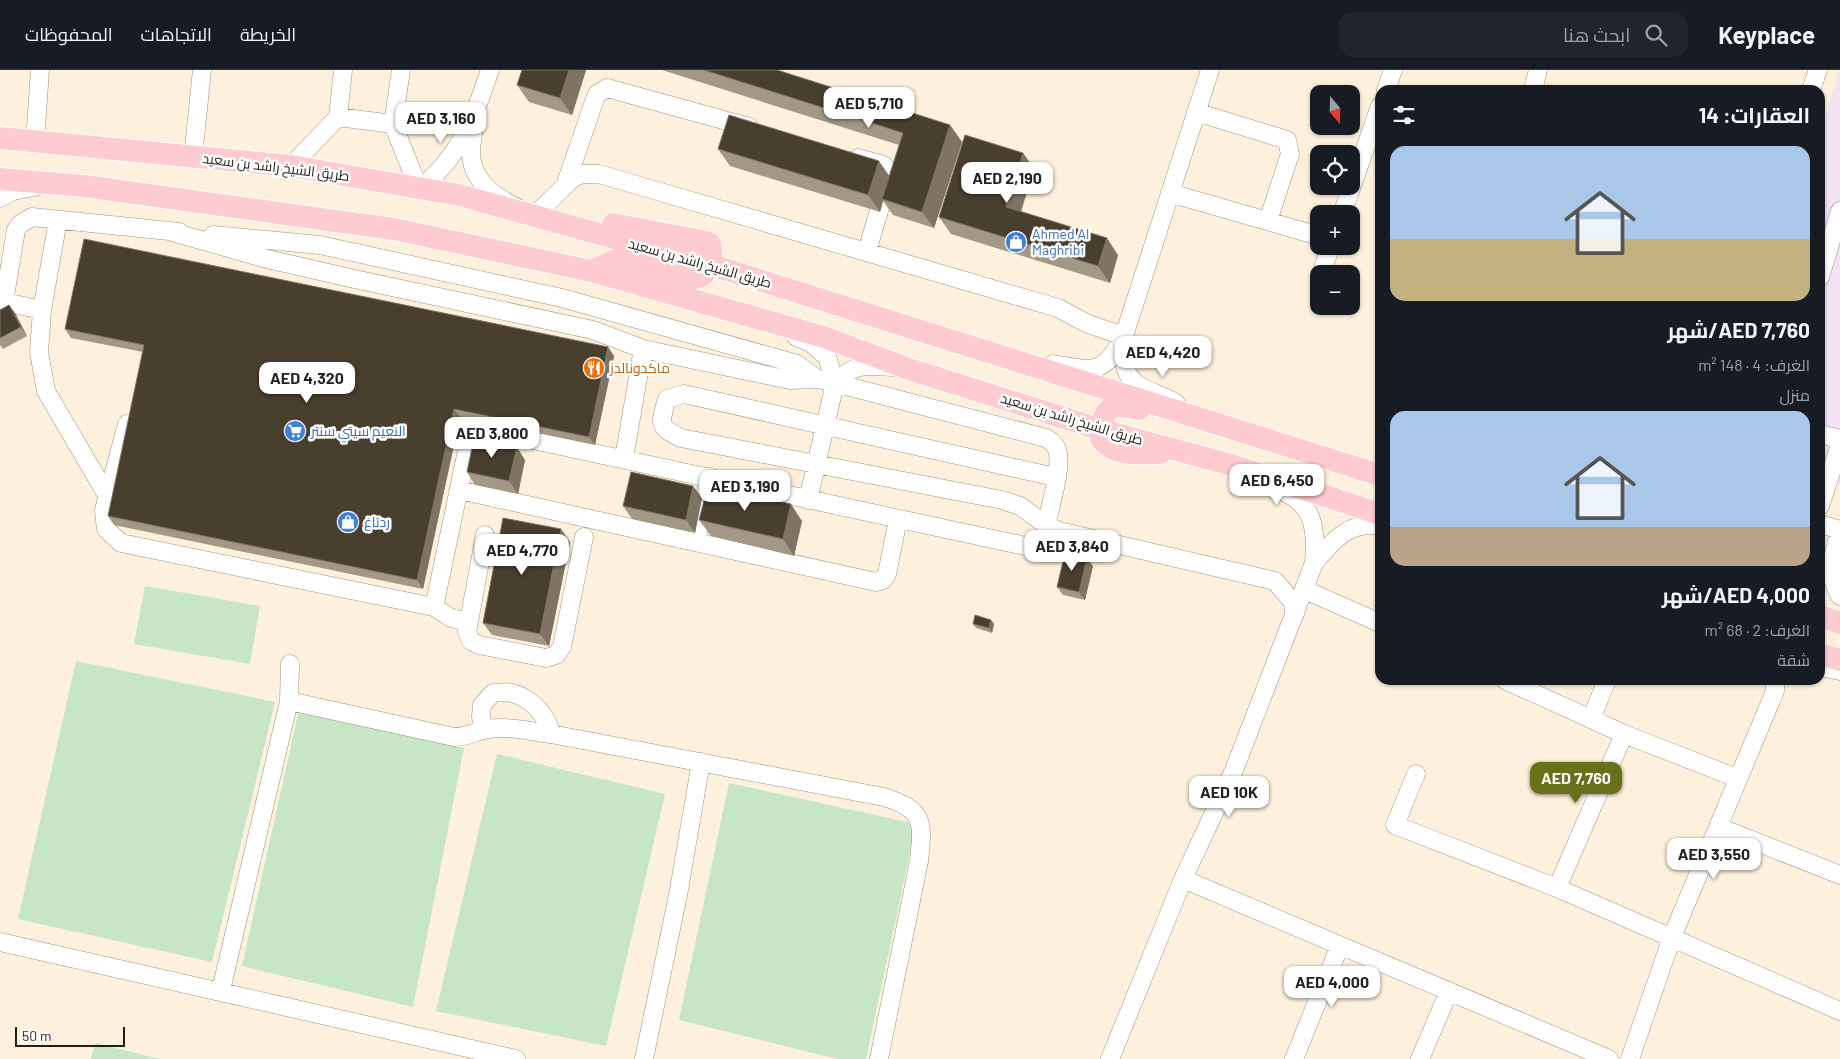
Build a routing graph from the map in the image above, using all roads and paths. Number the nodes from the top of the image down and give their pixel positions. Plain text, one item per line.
1 (40, 70) edge
2 (202, 70) edge
3 (343, 70) edge
4 (401, 70) edge
5 (490, 70) edge
6 (1210, 70) edge
7 (1393, 70) edge
8 (1538, 70) edge
9 (1818, 70) edge
10 (1388, 85) edge
11 (1534, 85) edge
12 (1813, 85) edge
13 (476, 111) junction
14 (1196, 112) junction
15 (338, 117) junction
16 (1375, 120) edge
17 (393, 124) junction
18 (762, 131) edge
19 (0, 138) edge
20 (35, 142) junction
21 (846, 154) edge
22 (193, 156) junction
23 (291, 166) junction
24 (0, 178) edge
25 (566, 183) junction
26 (84, 186) junction
27 (418, 189) junction
28 (1170, 193) junction
29 (0, 198) edge
30 (1345, 205) edge
31 (1840, 211) edge
32 (534, 216) junction
33 (58, 220) junction
34 (1268, 222) junction
35 (169, 232) junction
36 (1310, 234) edge
37 (867, 251) junction
38 (365, 255) junction
39 (1328, 255) edge
40 (1825, 261) edge
41 (708, 264) junction
42 (1324, 265) dead end
43 (591, 271) junction
44 (359, 280) junction
45 (2, 301) edge
46 (42, 310) junction
47 (725, 310) junction
48 (1124, 336) junction
49 (643, 349) junction
50 (1015, 362) junction
51 (909, 369) junction
52 (817, 379) junction
53 (834, 383) junction
54 (1199, 419) junction
55 (127, 424) edge
56 (825, 424) junction
57 (1102, 430) junction
58 (1825, 435) edge
59 (1840, 439) edge
60 (1840, 445) edge
61 (624, 458) junction
62 (816, 463) junction
63 (1343, 463) junction
64 (1228, 464) junction
65 (1375, 464) edge
66 (1375, 473) edge
67 (708, 477) junction
68 (1055, 477) junction
69 (459, 490) junction
70 (1825, 491) edge
71 (108, 497) junction
72 (808, 500) junction
73 (1375, 512) edge
74 (898, 519) junction
75 (1046, 525) junction
76 (1375, 526) edge
77 (1825, 526) edge
78 (1840, 530) edge
79 (485, 535) dead end
80 (1078, 536) junction
81 (584, 537) dead end
82 (696, 542) junction
83 (1312, 567) junction
84 (1274, 581) junction
85 (1305, 590) junction
86 (1840, 596) edge
87 (434, 607) junction
88 (1295, 614) junction
89 (1825, 618) edge
90 (1375, 621) edge
91 (469, 622) junction
92 (1840, 623) edge
93 (1825, 656) edge
94 (1840, 660) edge
95 (290, 664) dead end
96 (1825, 668) edge
97 (1840, 671) edge
98 (1516, 685) edge
99 (1605, 685) edge
100 (1779, 685) edge
101 (289, 701) junction
102 (1591, 719) junction
103 (484, 729) junction
104 (551, 734) junction
105 (1624, 734) junction
106 (701, 762) junction
107 (1416, 774) dead end
108 (1737, 778) junction
109 (1719, 827) junction
110 (1836, 869) edge
111 (1183, 879) junction
112 (1557, 888) junction
113 (1672, 937) junction
114 (0, 942) edge
115 (1340, 945) junction
116 (220, 990) junction
117 (1449, 991) junction
118 (1840, 1011) edge
119 (516, 1059) edge
120 (644, 1059) edge
121 (879, 1059) edge
122 (1110, 1059) edge
123 (1294, 1059) edge
124 (1420, 1059) edge
125 (1609, 1059) edge
126 (1630, 1059) edge

1 - 20 street
2 - 22 street
3 - 15 street
4 - 17 street
5 - 13 street
6 - 14 street
7 - 10 street
8 - 11 street
9 - 12 street
13 - 27 street
13 - 32 street
14 - 28 street
14 - 34 street
15 - 17 street
15 - 23 street
16 - 30 street
17 - 27 street
18 - 25 street
19 - 20 main road, طريق الشيخ راشد بن سعيد
20 - 22 main road, طريق الشيخ راشد بن سعيد
21 - 37 street
22 - 23 main road, طريق الشيخ راشد بن سعيد
23 - 27 main road, طريق الشيخ راشد بن سعيد
24 - 26 main road, طريق الشيخ راشد بن سعيد
25 - 32 street
25 - 37 street
26 - 29 street
26 - 43 main road, طريق الشيخ راشد بن سعيد
27 - 32 main road, طريق الشيخ راشد بن سعيد
28 - 34 street
28 - 48 street
31 - 40 street
32 - 41 main road, طريق الشيخ راشد بن سعيد
33 - 35 street
33 - 45 street
33 - 46 street
34 - 36 street
35 - 38 street
35 - 44 street
37 - 48 street
38 - 44 street
38 - 52 street
39 - 42 street
41 - 43 main road
41 - 50 main road, طريق الشيخ راشد بن سعيد
43 - 47 main road, طريق الشيخ راشد بن سعيد
44 - 49 street
45 - 46 street
46 - 71 street
47 - 51 main road, طريق الشيخ راشد بن سعيد
47 - 53 street
48 - 50 street
48 - 54 street
49 - 52 street
49 - 61 street
50 - 54 main road, طريق الشيخ راشد بن سعيد
51 - 53 street
51 - 57 main road, طريق الشيخ راشد بن سعيد
52 - 53 street
53 - 56 street
53 - 68 street
54 - 57 main road
54 - 63 main road, طريق الشيخ راشد بن سعيد
55 - 71 street
56 - 62 street
56 - 62 street
56 - 68 street
57 - 64 main road, طريق الشيخ راشد بن سعيد
58 - 59 street
60 - 70 street
61 - 67 street
61 - 69 street
62 - 72 street
62 - 75 street
63 - 65 street
63 - 66 main road, طريق الشيخ راشد بن سعيد
64 - 73 main road, طريق الشيخ راشد بن سعيد
64 - 83 street
67 - 72 street
67 - 82 street
68 - 75 street
69 - 82 street
69 - 87 street
71 - 87 street
72 - 74 street
74 - 80 street
74 - 82 street
75 - 80 street
76 - 83 street
77 - 78 street
78 - 86 street
79 - 91 street
80 - 84 street
81 - 91 street
83 - 84 street
83 - 85 street
84 - 88 street
85 - 88 street
85 - 90 street
87 - 91 street
88 - 111 street
89 - 92 main road
93 - 94 main road
95 - 101 street
96 - 97 street
98 - 102 street
99 - 102 street
100 - 108 street
101 - 103 street
101 - 116 street
102 - 105 street
103 - 104 street
103 - 104 street
104 - 106 street
105 - 108 street
105 - 112 street
106 - 120 street
106 - 121 street
107 - 112 street
108 - 109 street
109 - 110 street
109 - 113 street
111 - 115 street
111 - 122 street
112 - 113 street
113 - 118 street
113 - 126 street
114 - 116 street
115 - 117 street
115 - 123 street
116 - 119 street
117 - 124 street
117 - 125 street

